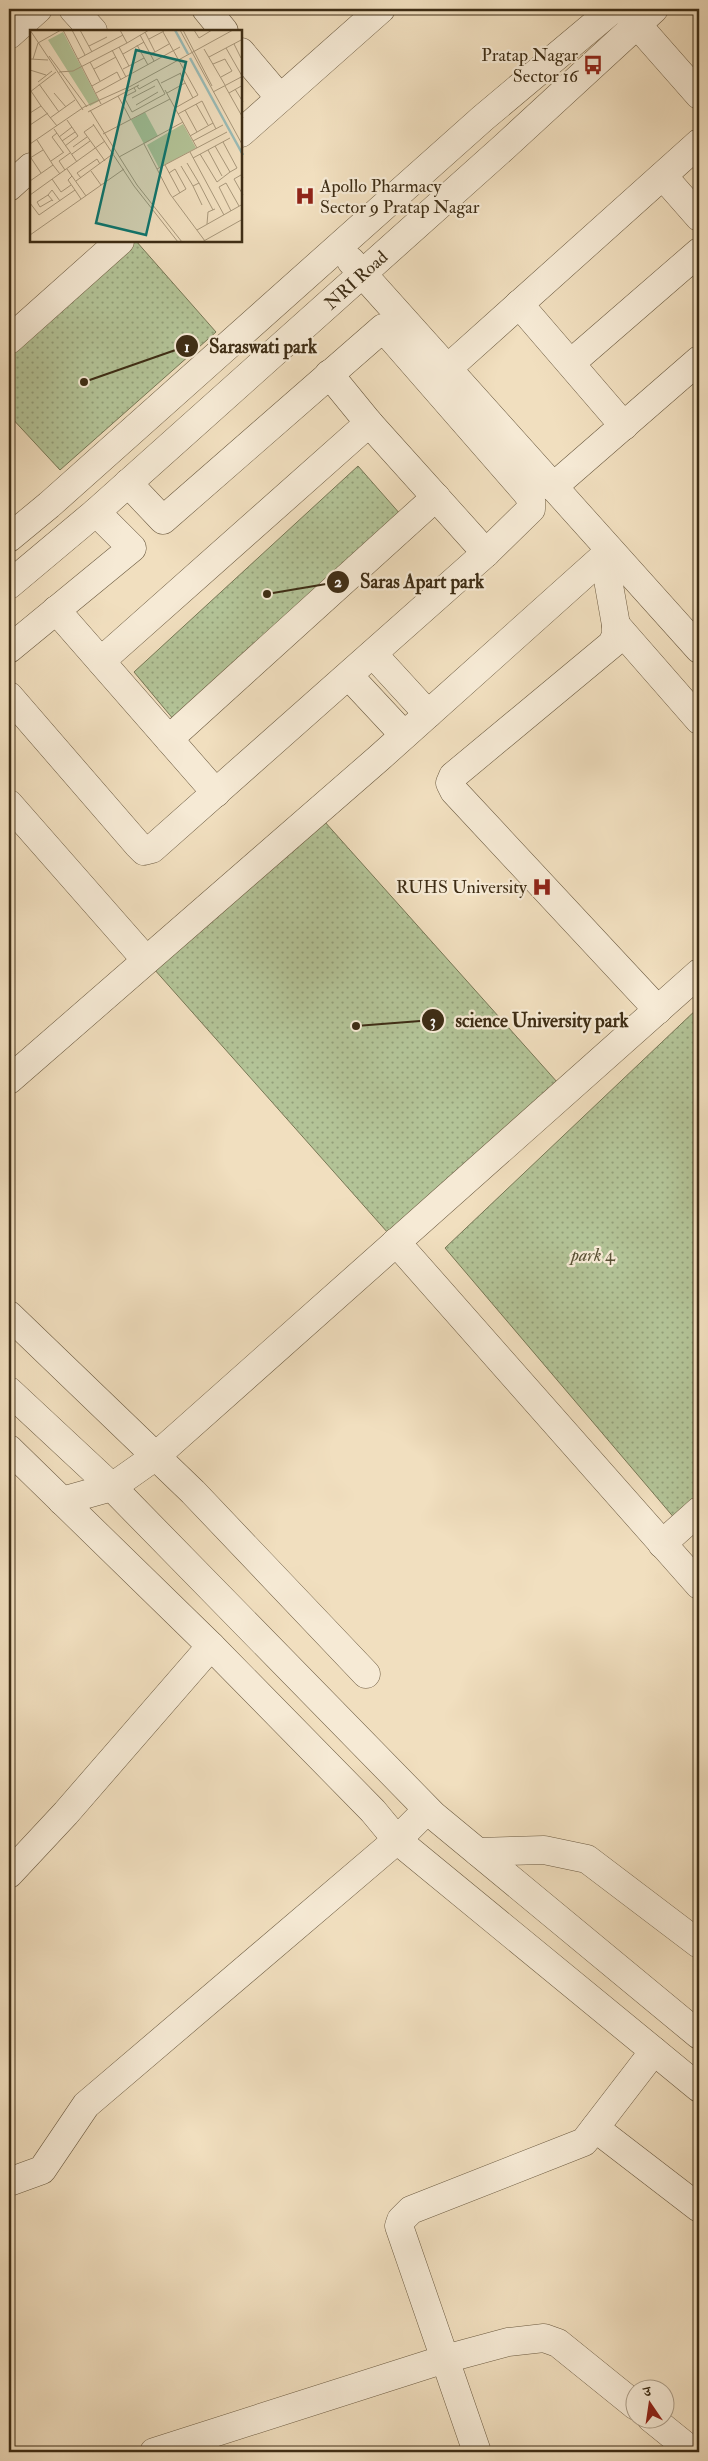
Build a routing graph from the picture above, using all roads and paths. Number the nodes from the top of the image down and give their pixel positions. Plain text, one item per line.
1 (38, 9) edge
2 (73, 9) edge
3 (206, 9) edge
4 (382, 9) edge
5 (613, 9) edge
6 (638, 14) edge
7 (92, 30) edge
8 (223, 30) edge
9 (9, 35) edge
10 (242, 53) edge
11 (699, 95) edge
12 (280, 98) junction
13 (242, 132) edge
14 (699, 143) edge
15 (663, 176) junction
16 (699, 217) edge
17 (119, 242) edge
18 (338, 247) junction
19 (699, 252) edge
20 (362, 274) junction
21 (519, 304) junction
22 (9, 340) edge
23 (699, 360) edge
24 (571, 363) junction
25 (447, 368) junction
26 (329, 374) junction
27 (369, 423) junction
28 (624, 426) junction
29 (128, 483) junction
30 (553, 487) junction
31 (436, 497) junction
32 (96, 512) junction
33 (163, 520) junction
34 (9, 538) edge
35 (132, 548) junction
36 (486, 554) junction
37 (607, 554) junction
38 (9, 586) edge
39 (56, 610) junction
40 (616, 625) junction
41 (9, 649) edge
42 (699, 649) edge
43 (373, 654) junction
44 (101, 661) junction
45 (349, 676) junction
46 (9, 696) edge
47 (428, 714) junction
48 (699, 720) edge
49 (404, 735) junction
50 (169, 739) junction
51 (216, 793) junction
52 (9, 804) edge
53 (146, 960) junction
54 (699, 973) edge
55 (658, 1010) junction
56 (9, 1080) edge
57 (396, 1242) junction
58 (9, 1315) edge
59 (9, 1391) edge
60 (156, 1456) junction
61 (13, 1465) edge
62 (112, 1486) junction
63 (62, 1501) junction
64 (699, 1511) edge
65 (662, 1544) junction
66 (699, 1585) edge
67 (211, 1646) junction
68 (366, 1674) dead end
69 (427, 1810) junction
70 (397, 1840) junction
71 (478, 1852) junction
72 (9, 1874) edge
73 (699, 1944) edge
74 (699, 2035) edge
75 (654, 2051) junction
76 (699, 2088) edge
77 (595, 2128) junction
78 (9, 2182) edge
79 (699, 2208) edge
80 (445, 2359) junction
81 (626, 2398) edge
82 (663, 2428) edge
83 (154, 2452) edge
84 (477, 2452) edge
85 (693, 2452) edge

1 - 9 street
2 - 7 street
3 - 8 street
4 - 12 street
5 - 18 street, NRI Road
6 - 11 street
6 - 20 street, NRI Road
10 - 12 street
12 - 13 street
14 - 15 street
15 - 16 street
15 - 21 street
17 - 22 street
18 - 20 street
18 - 34 street, NRI Road
19 - 24 street
20 - 25 street
20 - 29 street, NRI Road
21 - 24 street
21 - 25 street
23 - 28 street
24 - 28 street
25 - 30 street
26 - 27 street
26 - 33 street
26 - 36 street
27 - 31 street
27 - 44 street
28 - 30 street
29 - 32 street, NRI Road
29 - 33 street
30 - 37 street
31 - 36 street
31 - 50 street
32 - 35 street
32 - 38 street, NRI Road
33 - 35 street
35 - 39 street
36 - 43 street
37 - 40 street
37 - 42 street
37 - 47 street
39 - 41 street
39 - 44 street
40 - 48 street
40 - 55 street
43 - 45 street
43 - 47 street
44 - 50 street
45 - 49 street
45 - 51 street
46 - 51 street
47 - 49 street
49 - 53 street
50 - 51 street
52 - 53 street
53 - 56 street
54 - 55 street
55 - 57 street
57 - 60 street
57 - 65 street
58 - 60 street
59 - 62 street
60 - 62 street
60 - 68 street
61 - 63 street
62 - 63 street
62 - 69 street
63 - 67 street
64 - 65 street
65 - 66 street
67 - 70 street
67 - 72 street
69 - 70 street
69 - 71 street
70 - 75 street
70 - 78 street
71 - 73 street
71 - 74 street
75 - 76 street
75 - 77 street
77 - 79 street
77 - 80 street
80 - 81 street
80 - 83 street
80 - 84 street
82 - 85 street

